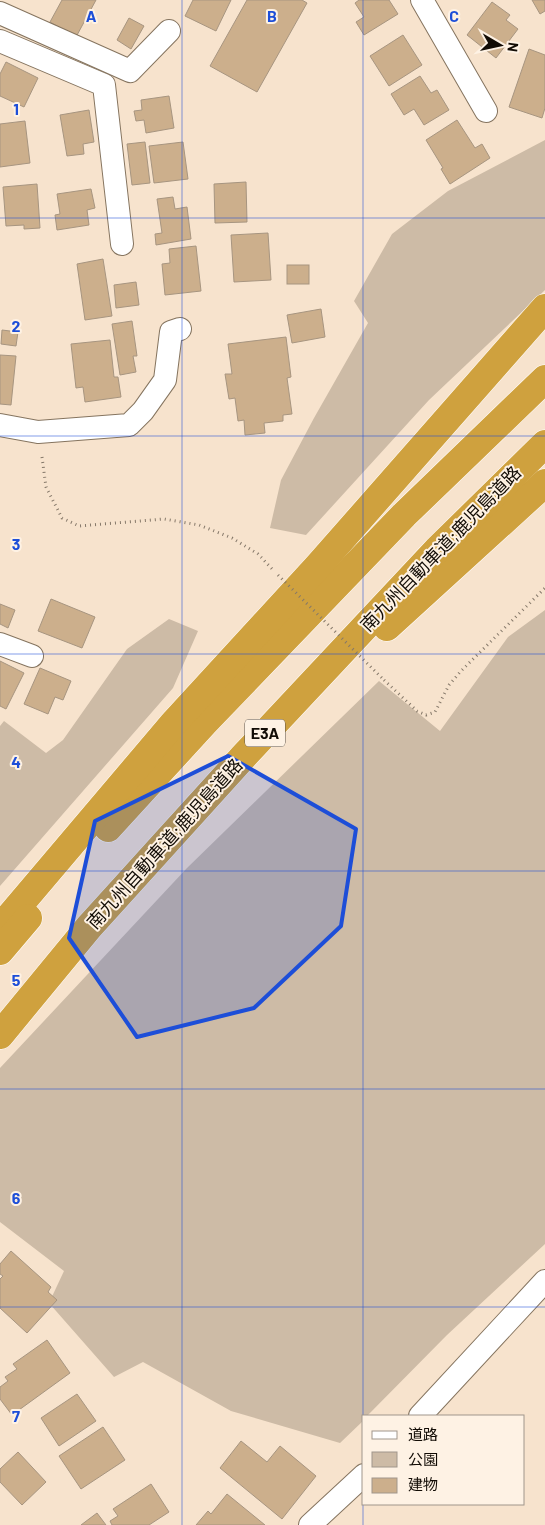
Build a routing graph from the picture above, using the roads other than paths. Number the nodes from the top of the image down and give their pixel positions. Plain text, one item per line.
1 (422, 0) edge
2 (0, 13) edge
3 (168, 31) dead end
4 (0, 41) edge
5 (486, 110) dead end
6 (122, 244) dead end
7 (545, 308) edge
8 (180, 330) dead end
9 (545, 379) edge
10 (0, 425) edge
11 (545, 444) edge
12 (545, 483) edge
13 (0, 644) edge
14 (32, 656) dead end
15 (243, 757) junction
16 (0, 928) edge
17 (0, 951) edge
18 (0, 1035) edge
19 (545, 1281) edge
20 (421, 1415) edge
21 (362, 1477) edge
22 (310, 1525) edge

1 - 5 street
2 - 3 street
4 - 6 street
7 - 16 highway
8 - 10 street
9 - 17 highway
11 - 15 highway, 南九州自動車道;鹿児島道路 / E3A
12 - 15 highway
13 - 14 street
15 - 18 highway, 南九州自動車道;鹿児島道路 / E3A
19 - 20 street
21 - 22 street

